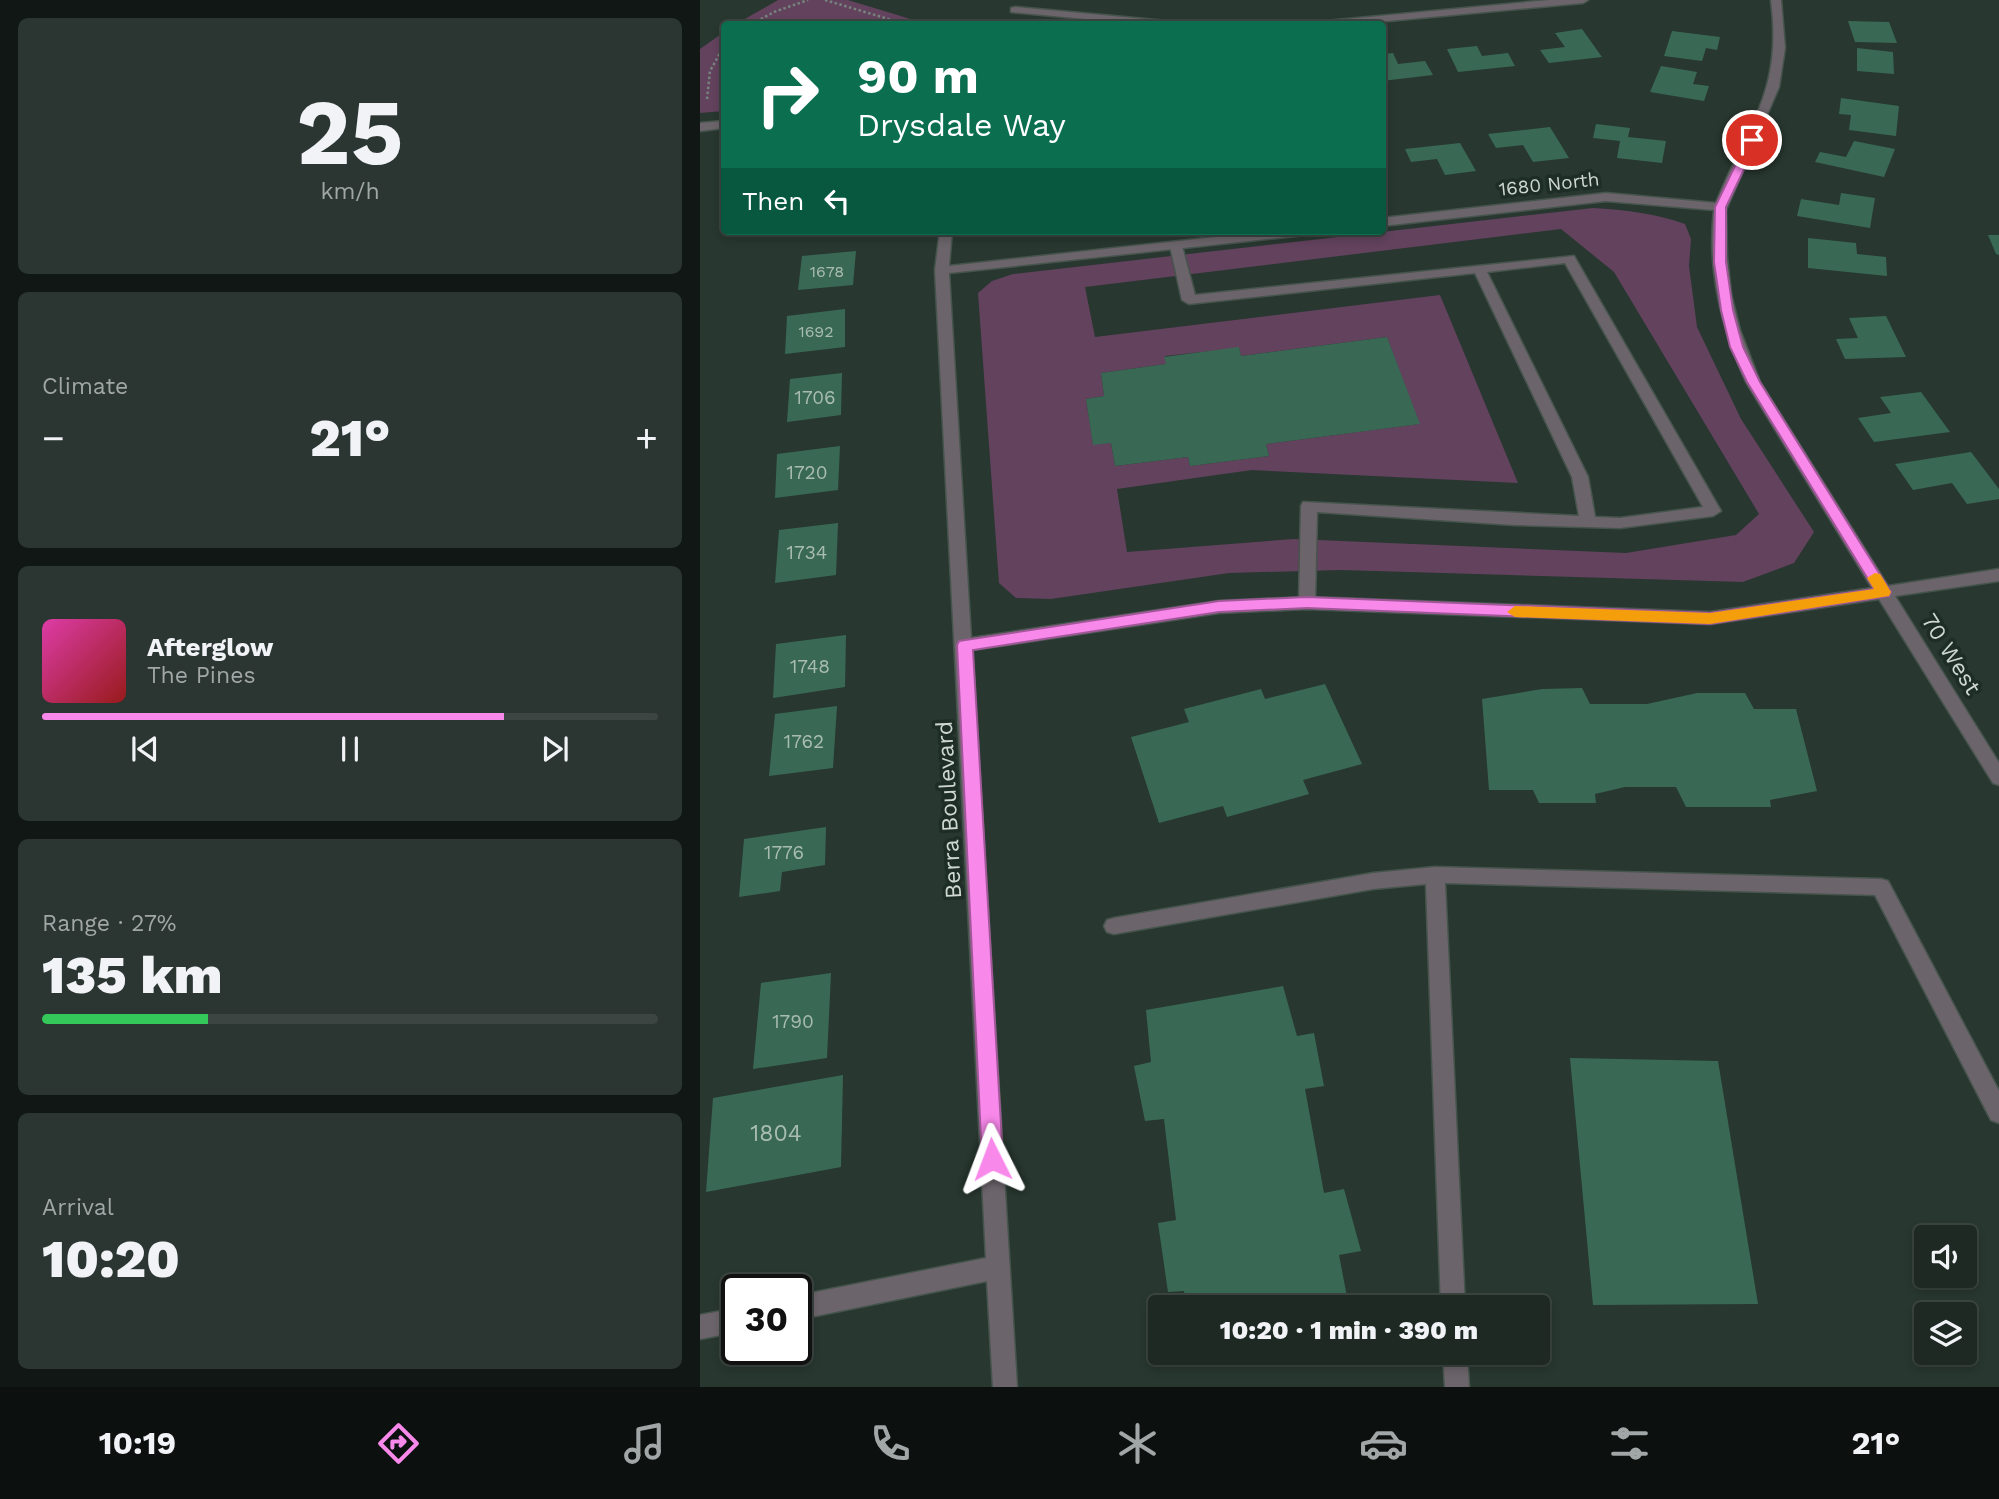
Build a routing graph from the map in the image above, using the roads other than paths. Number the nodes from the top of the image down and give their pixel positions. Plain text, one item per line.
1 (1024, 0) edge
2 (1583, 0) edge
3 (1776, 0) edge
4 (1125, 21) edge
5 (1358, 21) edge
6 (721, 125) edge
7 (700, 127) edge
8 (1721, 207) junction
9 (1386, 222) edge
10 (946, 235) edge
11 (1271, 235) edge
12 (1176, 246) junction
13 (942, 270) junction
14 (1480, 270) junction
15 (1588, 522) junction
16 (1999, 575) edge
17 (1884, 592) junction
18 (1307, 603) junction
19 (965, 645) junction
20 (1999, 778) edge
21 (1435, 875) junction
22 (1114, 926) dead end
23 (1999, 1113) edge
24 (998, 1267) junction
25 (1452, 1295) edge
26 (812, 1305) edge
27 (721, 1323) edge
28 (700, 1327) edge
29 (1456, 1365) edge
30 (1005, 1387) edge
31 (1457, 1387) edge

1 - 4 street
2 - 5 street
3 - 8 street
6 - 7 street
8 - 9 street, 1680 North
8 - 17 street, 70 West
10 - 13 street, Berra Boulevard
11 - 12 street
12 - 13 street
12 - 14 street
13 - 19 street, Berra Boulevard
14 - 15 street
14 - 15 street
15 - 18 street
16 - 17 street
17 - 18 street
17 - 20 street, 70 West
18 - 19 street
19 - 24 street, Berra Boulevard
21 - 22 street
21 - 23 street
21 - 25 street
24 - 26 street
24 - 30 street, Berra Boulevard
27 - 28 street
29 - 31 street

